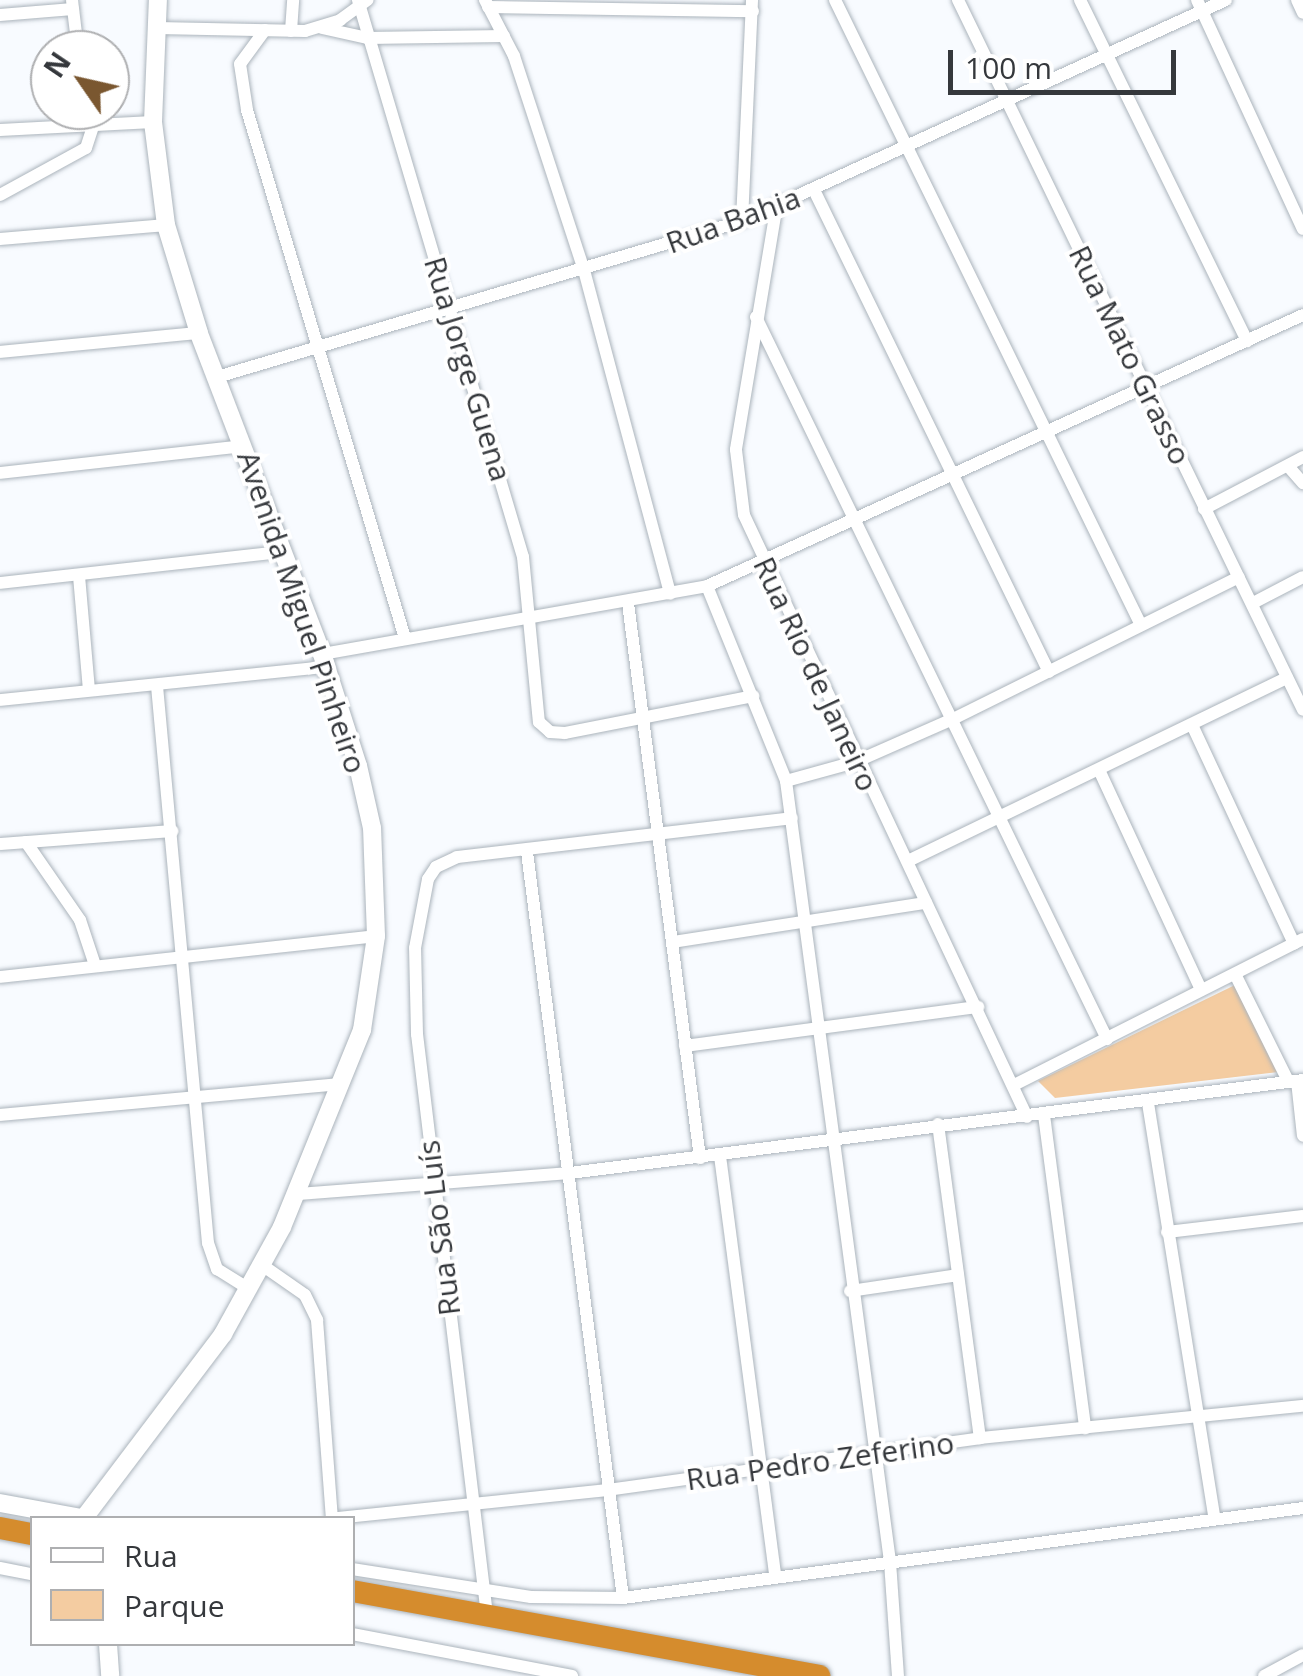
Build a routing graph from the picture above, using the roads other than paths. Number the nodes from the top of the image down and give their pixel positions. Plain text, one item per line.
1 (158, 0) edge
2 (292, 0) edge
3 (835, 0) edge
4 (958, 0) edge
5 (1080, 0) edge
6 (1226, 0) edge
7 (1297, 0) edge
8 (362, 2) edge
9 (486, 3) edge
10 (73, 4) edge
11 (1199, 5) edge
12 (753, 6) edge
13 (1303, 13) edge
14 (0, 15) edge
15 (158, 28) junction
16 (322, 28) junction
17 (76, 30) edge
18 (265, 30) junction
19 (291, 31) junction
20 (504, 36) junction
21 (368, 38) junction
22 (1108, 56) junction
23 (1009, 102) junction
24 (130, 121) edge
25 (153, 122) junction
26 (30, 126) edge
27 (0, 130) edge
28 (88, 130) edge
29 (909, 148) junction
30 (814, 190) junction
31 (0, 195) edge
32 (777, 204) junction
33 (742, 221) junction
34 (166, 226) junction
35 (1303, 229) edge
36 (0, 239) edge
37 (584, 270) junction
38 (449, 306) junction
39 (1303, 315) edge
40 (756, 317) junction
41 (199, 333) junction
42 (1247, 342) junction
43 (318, 344) junction
44 (0, 352) edge
45 (217, 377) junction
46 (1146, 388) junction
47 (1046, 432) junction
48 (243, 446) junction
49 (1303, 458) edge
50 (1288, 466) junction
51 (0, 472) edge
52 (952, 475) junction
53 (1303, 483) edge
54 (1204, 509) junction
55 (854, 520) junction
56 (281, 552) junction
57 (760, 561) junction
58 (79, 576) junction
59 (1239, 577) junction
60 (1303, 578) edge
61 (0, 583) edge
62 (707, 586) junction
63 (670, 594) junction
64 (1253, 602) junction
65 (628, 603) junction
66 (533, 616) junction
67 (1140, 623) junction
68 (404, 635) junction
69 (324, 660) junction
70 (1049, 672) junction
71 (1287, 678) junction
72 (157, 686) junction
73 (89, 690) junction
74 (1300, 695) edge
75 (753, 696) junction
76 (0, 700) edge
77 (1303, 710) edge
78 (644, 715) junction
79 (953, 719) junction
80 (1193, 727) junction
81 (856, 762) junction
82 (1100, 772) junction
83 (786, 781) junction
84 (792, 818) junction
85 (1001, 818) junction
86 (172, 831) junction
87 (660, 838) junction
88 (26, 842) junction
89 (0, 844) edge
90 (528, 852) junction
91 (908, 862) junction
92 (926, 903) junction
93 (804, 926) junction
94 (376, 936) junction
95 (673, 942) junction
96 (1299, 942) edge
97 (186, 958) junction
98 (95, 964) junction
99 (1235, 974) junction
100 (0, 977) edge
101 (1200, 990) junction
102 (978, 1007) junction
103 (818, 1029) junction
104 (1106, 1038) junction
105 (685, 1046) junction
106 (1296, 1081) edge
107 (343, 1084) junction
108 (1014, 1086) junction
109 (195, 1096) junction
110 (1148, 1102) junction
111 (1044, 1114) junction
112 (0, 1115) edge
113 (1028, 1116) junction
114 (938, 1124) junction
115 (1303, 1136) edge
116 (830, 1142) junction
117 (720, 1156) junction
118 (700, 1158) junction
119 (570, 1173) junction
120 (432, 1188) junction
121 (298, 1194) junction
122 (1303, 1216) edge
123 (1167, 1232) junction
124 (262, 1265) junction
125 (958, 1275) junction
126 (248, 1289) junction
127 (850, 1291) junction
128 (1303, 1406) edge
129 (1198, 1418) junction
130 (1085, 1428) junction
131 (980, 1438) junction
132 (872, 1456) junction
133 (758, 1469) junction
134 (608, 1490) junction
135 (0, 1503) edge
136 (474, 1505) junction
137 (1303, 1508) edge
138 (72, 1516) edge
139 (85, 1516) edge
140 (334, 1516) edge
141 (355, 1516) edge
142 (1214, 1517) junction
143 (0, 1528) edge
144 (30, 1534) edge
145 (890, 1562) junction
146 (0, 1568) edge
147 (355, 1569) edge
148 (30, 1574) edge
149 (775, 1576) junction
150 (485, 1591) junction
151 (355, 1593) edge
152 (623, 1598) junction
153 (487, 1616) junction
154 (355, 1635) edge
155 (108, 1646) edge
156 (1303, 1655) edge
157 (508, 1670) edge
158 (110, 1676) edge
159 (572, 1676) edge
160 (820, 1676) edge
161 (898, 1676) edge
162 (1264, 1676) edge

1 - 15 street, Avenida Miguel Pinheiro
2 - 19 street
3 - 29 street
4 - 23 street, Rua Mato Grasso
5 - 22 street
6 - 11 street, Rua Bahia
7 - 13 street
8 - 16 street
8 - 21 street, Rua Jorge Guena
9 - 12 street
9 - 20 street
10 - 14 street
10 - 17 street
11 - 22 street, Rua Bahia
11 - 35 street
12 - 33 street
15 - 18 street
15 - 25 street, Avenida Miguel Pinheiro
16 - 19 street
16 - 21 street
18 - 19 street
18 - 43 street
20 - 21 street
20 - 37 street
21 - 38 street, Rua Jorge Guena
22 - 23 street, Rua Bahia
22 - 42 street
23 - 29 street, Rua Bahia
23 - 46 street, Rua Mato Grasso
24 - 25 street
25 - 34 street, Avenida Miguel Pinheiro
26 - 27 street
28 - 31 street
29 - 30 street, Rua Bahia
29 - 47 street
30 - 32 street, Rua Bahia
30 - 52 street
32 - 33 street, Rua Bahia
32 - 40 street, Rua Rio de Janeiro
33 - 37 street, Rua Bahia
34 - 36 street
34 - 41 street, Avenida Miguel Pinheiro
37 - 38 street, Rua Bahia
37 - 63 street
38 - 43 street, Rua Bahia
38 - 66 street, Rua Jorge Guena
39 - 42 street
40 - 55 street
40 - 57 street, Rua Rio de Janeiro
41 - 44 street
41 - 45 street, Avenida Miguel Pinheiro
42 - 46 street
43 - 45 street, Rua Bahia
43 - 68 street
45 - 48 street, Avenida Miguel Pinheiro
46 - 47 street
46 - 54 street, Rua Mato Grasso
47 - 52 street
47 - 67 street
48 - 51 street
48 - 56 street, Avenida Miguel Pinheiro
49 - 50 street
50 - 53 street
50 - 54 street
52 - 55 street
52 - 70 street
54 - 59 street, Rua Mato Grasso
55 - 57 street
55 - 79 street
56 - 58 street
56 - 69 street, Avenida Miguel Pinheiro
57 - 62 street
57 - 81 street, Rua Rio de Janeiro
58 - 61 street
58 - 73 street
59 - 64 street, Rua Mato Grasso
59 - 67 street
60 - 64 street
62 - 63 street
62 - 75 street
63 - 65 street
64 - 71 street, Rua Mato Grasso
65 - 66 street
65 - 78 street
66 - 68 street
66 - 78 street, Rua Jorge Guena
67 - 70 street
68 - 69 street
69 - 72 street
69 - 94 street, Avenida Miguel Pinheiro
70 - 79 street
71 - 74 street, Rua Mato Grasso
71 - 80 street
72 - 73 street
72 - 86 street
73 - 76 street
74 - 77 street, Rua Mato Grasso
75 - 78 street
75 - 83 street
78 - 87 street
79 - 81 street
79 - 85 street
80 - 82 street
80 - 96 street
81 - 83 street
81 - 91 street, Rua Rio de Janeiro
82 - 85 street
82 - 101 street
83 - 84 street
84 - 87 street
84 - 93 street
85 - 91 street
85 - 104 street
86 - 88 street
86 - 97 street
87 - 90 street
87 - 95 street
88 - 89 street
88 - 98 street
90 - 119 street
90 - 120 street, Rua São Luís
91 - 92 street, Rua Rio de Janeiro
92 - 93 street
92 - 102 street, Rua Rio de Janeiro
93 - 95 street
93 - 103 street
94 - 97 street
94 - 107 street, Avenida Miguel Pinheiro
95 - 105 street
96 - 99 street
97 - 98 street
97 - 109 street
98 - 100 street
99 - 101 street
99 - 106 street
101 - 104 street
102 - 103 street
102 - 108 street, Rua Rio de Janeiro
103 - 105 street
103 - 116 street
104 - 108 street
105 - 118 street
106 - 110 street
106 - 115 street
107 - 109 street
107 - 121 street, Avenida Miguel Pinheiro
108 - 113 street, Rua Rio de Janeiro
109 - 112 street
109 - 126 street
110 - 111 street
110 - 123 street
111 - 113 street
111 - 130 street
113 - 114 street
114 - 116 street
114 - 125 street
116 - 117 street
116 - 127 street
117 - 118 street
117 - 133 street
118 - 119 street
119 - 120 street
119 - 134 street
120 - 121 street
120 - 136 street, Rua São Luís
121 - 124 street, Avenida Miguel Pinheiro
122 - 123 street
123 - 129 street
124 - 126 street, Avenida Miguel Pinheiro
124 - 140 street
125 - 127 street
125 - 131 street
126 - 139 street, Avenida Miguel Pinheiro
127 - 132 street
128 - 129 street, Rua Pedro Zeferino
129 - 130 street, Rua Pedro Zeferino
129 - 142 street
130 - 131 street, Rua Pedro Zeferino
131 - 132 street, Rua Pedro Zeferino
132 - 133 street, Rua Pedro Zeferino
132 - 145 street
133 - 134 street, Rua Pedro Zeferino
133 - 149 street
134 - 136 street, Rua Pedro Zeferino
134 - 152 street
135 - 138 street, Avenida Miguel Pinheiro
136 - 141 street, Rua Pedro Zeferino
136 - 150 street, Rua São Luís
137 - 142 street
142 - 145 street
143 - 144 highway
145 - 149 street
145 - 161 street
146 - 148 street
147 - 150 street
149 - 152 street
150 - 152 street
150 - 153 street, Rua São Luís
151 - 153 highway
153 - 160 highway
154 - 157 street
155 - 158 street
156 - 162 street
157 - 159 street

